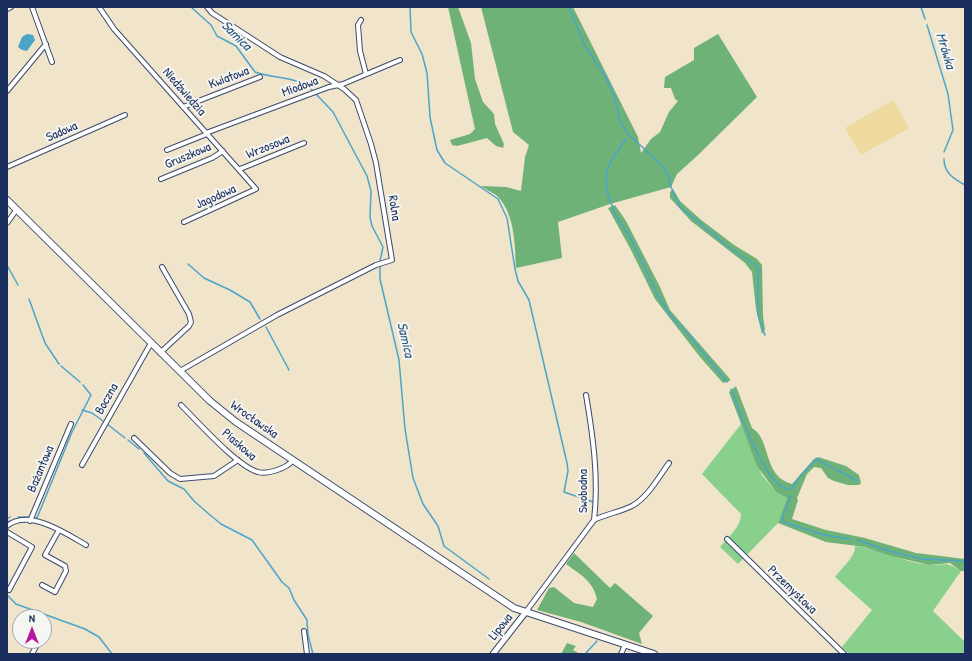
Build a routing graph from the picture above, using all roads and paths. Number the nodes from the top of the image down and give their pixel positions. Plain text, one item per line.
1 (11, 7) edge
2 (32, 7) edge
3 (99, 7) edge
4 (207, 7) edge
5 (7, 8) edge
6 (361, 20) dead end
7 (46, 44) junction
8 (400, 60) dead end
9 (52, 62) dead end
10 (366, 74) junction
11 (260, 77) dead end
12 (337, 84) junction
13 (7, 91) edge
14 (184, 107) junction
15 (125, 115) dead end
16 (206, 133) junction
17 (304, 143) dead end
18 (167, 150) dead end
19 (223, 151) junction
20 (7, 167) edge
21 (240, 169) junction
22 (161, 179) dead end
23 (256, 189) joint
24 (7, 200) edge
25 (17, 209) junction
26 (184, 222) dead end
27 (7, 223) edge
28 (162, 267) dead end
29 (151, 343) junction
30 (160, 353) junction
31 (180, 371) junction
32 (586, 395) dead end
33 (181, 405) dead end
34 (71, 424) dead end
35 (134, 438) dead end
36 (238, 460) junction
37 (292, 461) junction
38 (669, 463) dead end
39 (82, 465) dead end
40 (594, 520) junction
41 (30, 521) junction
42 (7, 526) edge
43 (59, 530) junction
44 (7, 532) edge
45 (727, 540) dead end
46 (86, 546) dead end
47 (42, 585) dead end
48 (9, 590) dead end
49 (525, 613) junction
50 (304, 631) dead end
51 (625, 645) junction
52 (308, 654) edge
53 (494, 654) edge
54 (621, 654) edge
55 (654, 654) edge
56 (844, 654) edge

1 - 5 street
2 - 7 street
3 - 14 street, Niedźwiedzia
4 - 12 street, Rolna
6 - 10 street
7 - 9 street
7 - 13 street
8 - 10 street, Miodowa
10 - 12 street, Miodowa
11 - 14 street, Kwiatowa
12 - 16 street, Miodowa
12 - 31 street, Rolna
14 - 16 street, Niedźwiedzia
15 - 20 street, Sadowa
16 - 18 street, Miodowa
16 - 19 street, Niedźwiedzia
17 - 21 street, Wrzosowa
19 - 21 street, Niedźwiedzia
19 - 22 street, Gruszkowa
21 - 23 street, Niedźwiedzia
23 - 26 street, Jagodowa
24 - 25 main road, Wrocławska
25 - 27 street
25 - 29 main road, Wrocławska
28 - 30 street
29 - 30 main road, Wrocławska
29 - 39 street, Boczna
30 - 31 main road, Wrocławska
31 - 37 main road, Wrocławska
32 - 40 street, Swobodna
33 - 36 street, Piaskowa
34 - 41 street, Bażantowa
35 - 36 street
36 - 37 street, Piaskowa
37 - 49 main road, Wrocławska
38 - 40 street
40 - 49 street, Swobodna
41 - 42 street
41 - 43 street
43 - 46 street
43 - 47 street
44 - 48 street
45 - 56 street, Przemysłowa
49 - 51 main road, Wrocławska
49 - 53 street, Lipowa
50 - 52 street
51 - 54 street
51 - 55 main road

